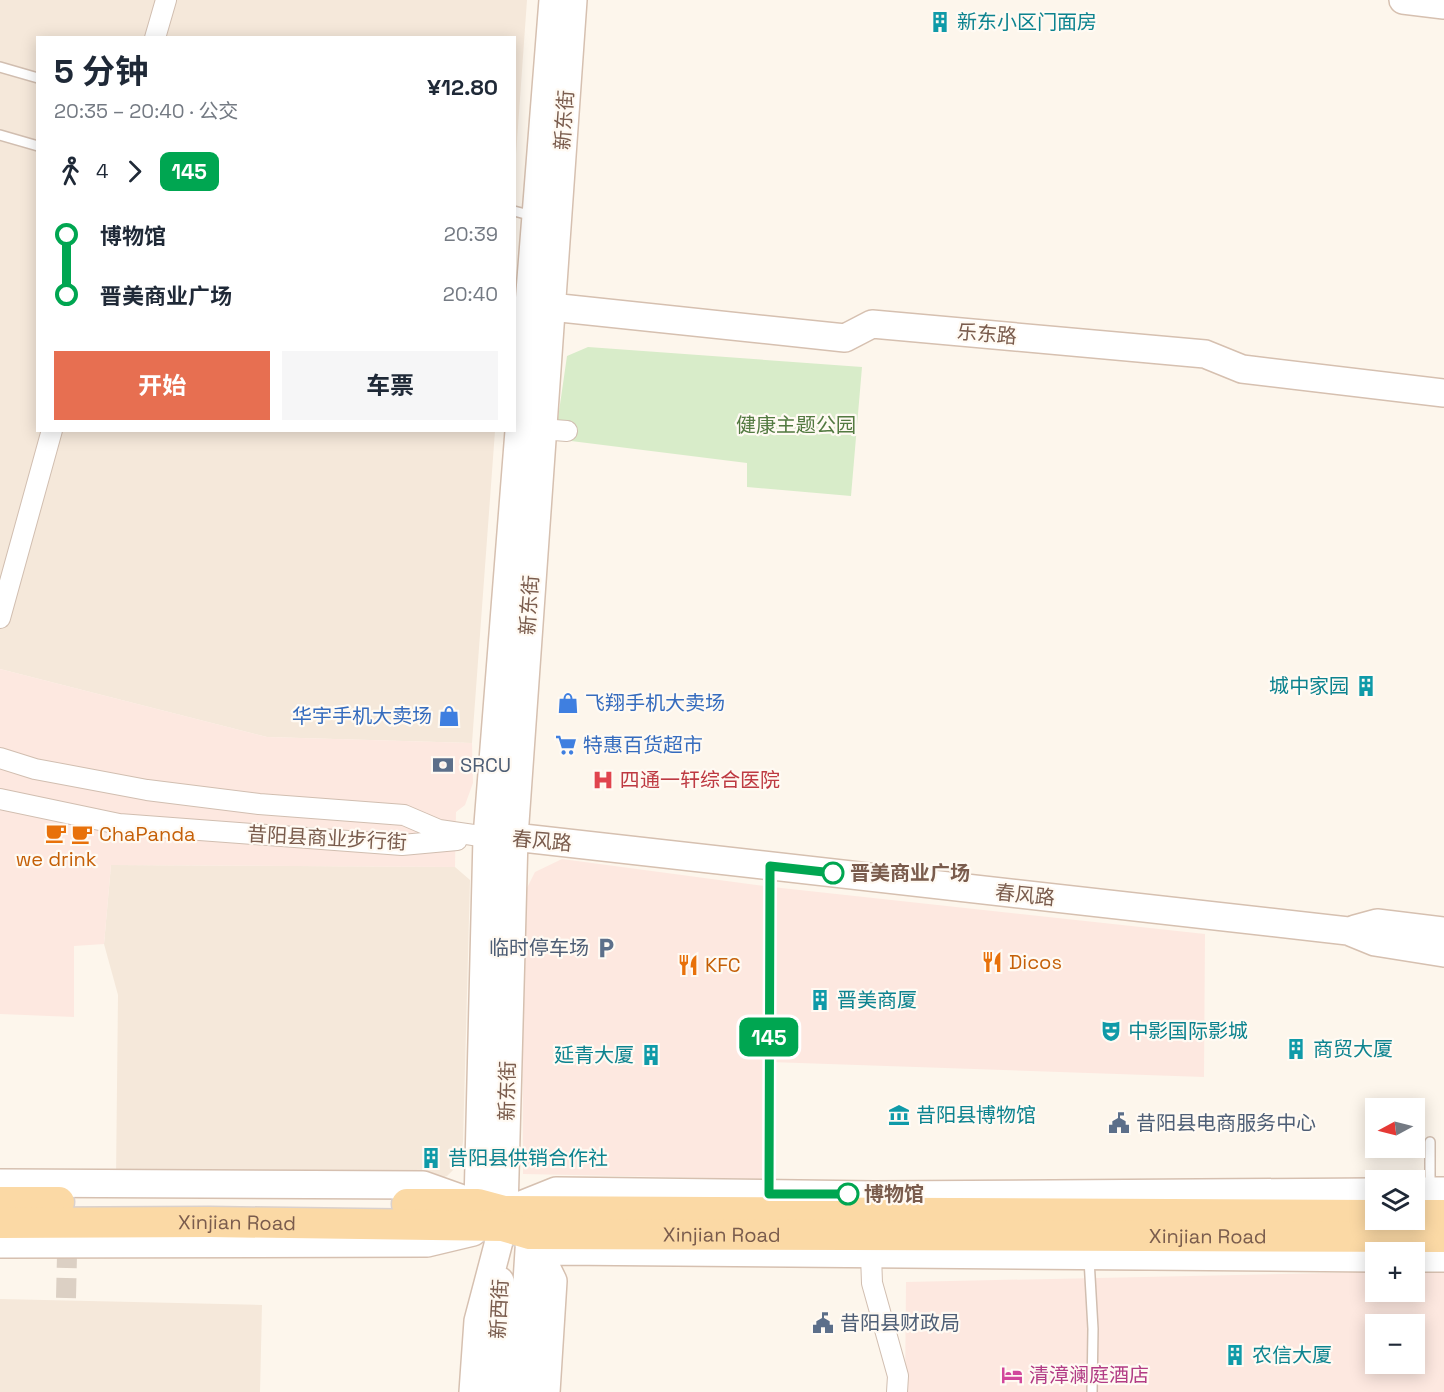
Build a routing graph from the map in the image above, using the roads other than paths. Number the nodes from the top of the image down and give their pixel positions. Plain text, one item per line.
1 (166, 0) edge
2 (553, 0) edge
3 (573, 0) edge
4 (1403, 0) edge
5 (1444, 5) edge
6 (156, 36) edge
7 (0, 67) edge
8 (36, 77) edge
9 (0, 135) edge
10 (36, 145) edge
11 (526, 214) edge
12 (540, 306) junction
13 (1444, 393) edge
14 (51, 432) edge
15 (0, 618) edge
16 (0, 758) edge
17 (0, 799) edge
18 (487, 837) junction
19 (514, 837) junction
20 (770, 866) junction
21 (1348, 931) junction
22 (1444, 932) edge
23 (1444, 953) edge
24 (1430, 1142) dead end
25 (0, 1183) edge
26 (1365, 1192) edge
27 (769, 1194) junction
28 (1430, 1201) edge
29 (0, 1202) edge
30 (1365, 1215) edge
31 (504, 1219) junction
32 (0, 1223) edge
33 (1444, 1237) edge
34 (67, 1240) junction
35 (0, 1244) edge
36 (871, 1255) junction
37 (1089, 1257) junction
38 (1365, 1258) edge
39 (1425, 1258) edge
40 (1444, 1258) edge
41 (473, 1392) edge
42 (495, 1392) edge
43 (520, 1392) edge
44 (546, 1392) edge
45 (897, 1392) edge
46 (1092, 1392) edge

1 - 6 street
2 - 11 main road, 新东街
3 - 12 main road, 新东街
4 - 5 main road
7 - 8 lane
9 - 10 lane
11 - 12 main road, 新东街
12 - 13 main road, 乐东路
12 - 18 main road, 新东街
12 - 19 main road, 新东街
14 - 15 street
16 - 18 street, 昔阳县商业步行街
17 - 18 street, 昔阳县商业步行街
18 - 19 main road, 春风路
18 - 31 main road, 新东街
19 - 20 main road, 春风路
19 - 31 main road, 新东街
20 - 21 main road, 春风路
20 - 27 lane
21 - 22 main road, 春风路
21 - 23 main road, 春风路
24 - 28 lane
25 - 31 main road
26 - 27 main road
27 - 31 main road
29 - 31 main road, Xinjian Road
30 - 31 main road, Xinjian Road
31 - 33 main road, Xinjian Road
31 - 34 main road, Xinjian Road
31 - 36 main road
31 - 41 main road
31 - 42 main road, 新西街
31 - 43 main road, 新西街
31 - 44 main road
32 - 34 main road, Xinjian Road
34 - 35 main road
36 - 37 main road
36 - 45 street
37 - 38 main road
37 - 46 lane
39 - 40 main road

